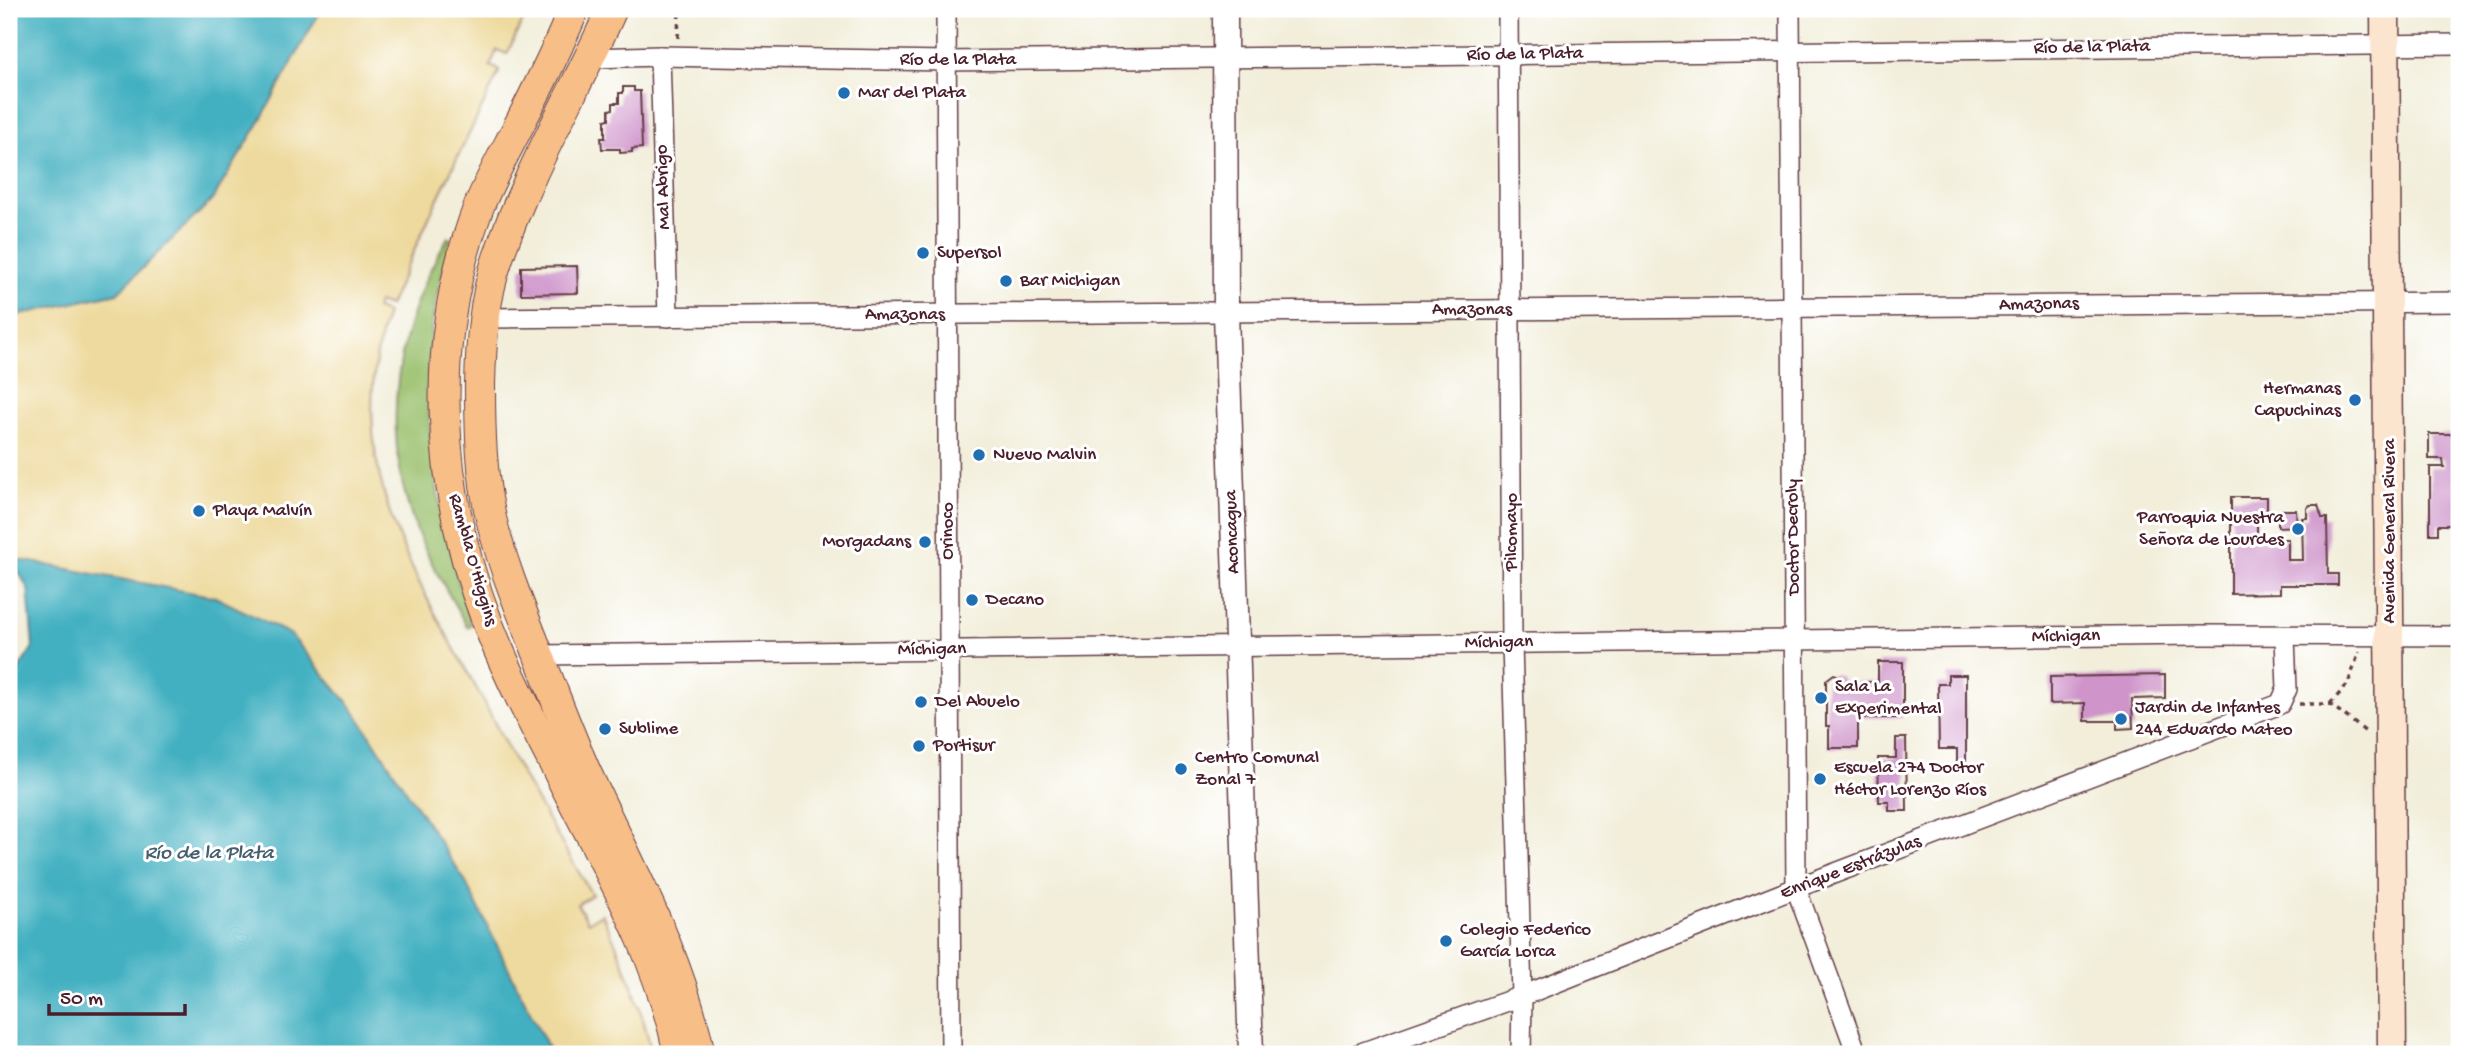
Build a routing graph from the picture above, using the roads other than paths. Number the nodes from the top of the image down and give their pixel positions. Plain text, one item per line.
1 (574, 9) edge
2 (612, 9) edge
3 (946, 9) edge
4 (1225, 9) edge
5 (1508, 9) edge
6 (1790, 9) edge
7 (2385, 9) edge
8 (2385, 44) junction
9 (2459, 44) edge
10 (1790, 51) junction
11 (1508, 55) junction
12 (660, 56) junction
13 (590, 58) junction
14 (1226, 58) junction
15 (946, 61) junction
16 (2388, 302) junction
17 (2459, 302) edge
18 (1791, 308) junction
19 (1510, 310) junction
20 (1226, 313) junction
21 (947, 315) junction
22 (668, 317) junction
23 (484, 318) junction
24 (2459, 636) edge
25 (2285, 637) junction
26 (2390, 638) junction
27 (1795, 640) junction
28 (1512, 643) junction
29 (1237, 648) junction
30 (948, 650) junction
31 (539, 655) junction
32 (1796, 888) junction
33 (1522, 996) junction
34 (679, 1054) edge
35 (700, 1054) edge
36 (951, 1054) edge
37 (1251, 1054) edge
38 (1358, 1054) edge
39 (1521, 1054) edge
40 (1857, 1054) edge
41 (2392, 1054) edge

1 - 34 main road, Rambla O'Higgins
2 - 13 main road, Rambla O'Higgins
3 - 15 street, Orinoco
4 - 14 street, Aconcagua
5 - 11 street, Pilcomayo
6 - 10 street, Doctor Decroly
7 - 8 main road, Avenida General Rivera
8 - 9 street, Río de la Plata
8 - 10 street, Río de la Plata
8 - 16 main road, Avenida General Rivera
10 - 11 street, Río de la Plata
10 - 18 street, Doctor Decroly
11 - 14 street, Río de la Plata
11 - 19 street, Pilcomayo
12 - 13 street, Río de la Plata
12 - 15 street, Río de la Plata
12 - 22 street, Mal Abrigo
13 - 23 main road, Rambla O'Higgins
14 - 15 street, Río de la Plata
14 - 20 street, Aconcagua
15 - 21 street, Orinoco
16 - 17 street, Amazonas
16 - 18 street, Amazonas
16 - 26 main road, Avenida General Rivera
18 - 19 street, Amazonas
18 - 27 street, Doctor Decroly
19 - 20 street, Amazonas
19 - 28 street, Pilcomayo
20 - 21 street, Amazonas
20 - 29 street, Aconcagua
21 - 22 street, Amazonas
21 - 30 street, Orinoco
22 - 23 street, Amazonas
23 - 31 main road, Rambla O'Higgins
24 - 26 street, Míchigan
25 - 26 street, Míchigan
25 - 27 street, Míchigan
25 - 32 street, Enrique Estrázulas
26 - 41 main road, Avenida General Rivera
27 - 28 street, Míchigan
27 - 32 street, Doctor Decroly
28 - 29 street, Míchigan
28 - 33 street, Pilcomayo
29 - 30 street, Míchigan
29 - 37 street, Aconcagua
30 - 31 street, Míchigan
30 - 36 street, Orinoco
31 - 35 main road, Rambla O'Higgins
32 - 33 street, Enrique Estrázulas
32 - 40 street, Doctor Decroly
33 - 38 street, Enrique Estrázulas
33 - 39 street, Pilcomayo

